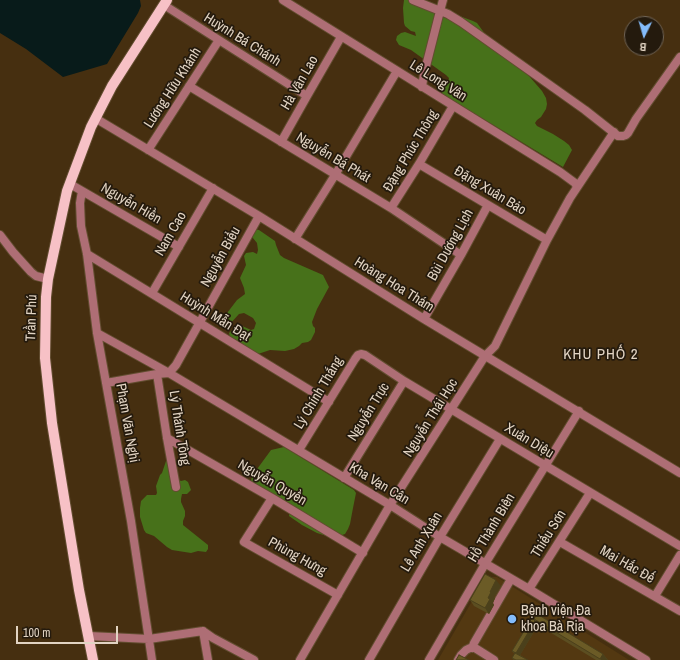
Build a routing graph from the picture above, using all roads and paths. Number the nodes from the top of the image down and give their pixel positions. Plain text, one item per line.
1 (283, 0) edge
2 (413, 0) edge
3 (444, 0) edge
4 (165, 3) edge
5 (440, 11) junction
6 (341, 37) junction
7 (219, 40) junction
8 (680, 57) edge
9 (397, 71) junction
10 (190, 86) junction
11 (422, 87) junction
12 (307, 96) junction
13 (453, 106) junction
14 (95, 118) junction
15 (614, 132) junction
16 (281, 142) junction
17 (148, 150) junction
18 (419, 164) junction
19 (335, 175) junction
20 (70, 184) junction
21 (577, 187) junction
22 (213, 188) junction
23 (82, 191) junction
24 (488, 205) junction
25 (391, 208) junction
26 (259, 216) junction
27 (0, 235) edge
28 (295, 239) junction
29 (547, 240) junction
30 (179, 247) junction
31 (87, 254) junction
32 (461, 254) junction
33 (48, 279) junction
34 (152, 293) junction
35 (424, 319) junction
36 (199, 323) junction
37 (97, 333) junction
38 (365, 355) joint
39 (485, 356) junction
40 (169, 373) junction
41 (157, 374) junction
42 (404, 381) junction
43 (106, 383) junction
44 (329, 402) junction
45 (451, 410) junction
46 (579, 411) junction
47 (167, 438) junction
48 (500, 439) junction
49 (299, 450) junction
50 (545, 466) junction
51 (680, 473) edge
52 (344, 478) junction
53 (176, 487) dead end
54 (590, 493) junction
55 (272, 498) junction
56 (390, 505) junction
57 (440, 537) junction
58 (560, 542) junction
59 (680, 546) edge
60 (363, 552) junction
61 (680, 555) edge
62 (485, 564) junction
63 (511, 579) junction
64 (529, 589) junction
65 (338, 595) junction
66 (655, 596) junction
67 (680, 612) edge
68 (203, 631) junction
69 (89, 636) junction
70 (149, 639) junction
71 (472, 648) junction
72 (93, 660) edge
73 (152, 660) edge
74 (208, 660) edge
75 (254, 660) edge
76 (300, 660) edge
77 (369, 660) edge
78 (428, 660) edge
79 (458, 660) edge
80 (494, 660) edge
81 (646, 660) edge

1 - 6 street, Lê Long Vân
2 - 5 street
3 - 5 street
4 - 7 street, Huỳnh Bá Chánh
4 - 14 main road, Trần Phú
5 - 11 street
5 - 15 street
6 - 9 street, Lê Long Vân
6 - 12 street, Hà Văn Lao
7 - 10 street, Lương Hữu Khánh
7 - 12 street, Huỳnh Bá Chánh
8 - 15 street
9 - 11 street, Lê Long Vân
9 - 19 street
10 - 16 street, Nguyễn Bá Phát
10 - 17 street, Lương Hữu Khánh
11 - 13 street, Lê Long Vân
12 - 16 street, Hà Văn Lao
13 - 18 street, Đặng Phúc Thông
13 - 21 street, Lê Long Vân
14 - 17 street, Hoàng Hoa Thám
14 - 20 main road, Trần Phú
15 - 21 street, Nguyễn Thái Học
16 - 19 street, Nguyễn Bá Phát
17 - 22 street, Hoàng Hoa Thám
18 - 24 street, Đặng Xuân Bảo
18 - 25 street, Đặng Phúc Thông
19 - 25 street, Nguyễn Bá Phát
19 - 28 street
20 - 23 street, Nguyễn Hiền
20 - 33 main road, Trần Phú
21 - 29 street, Nguyễn Thái Học
22 - 26 street, Hoàng Hoa Thám
22 - 30 street, Nam Cao
23 - 30 street, Nguyễn Hiền
23 - 31 street, Phạm Văn Nghị
24 - 29 street, Đặng Xuân Bảo
24 - 32 street, Bùi Dương Lịch
25 - 32 street, Nguyễn Bá Phát
26 - 28 street, Hoàng Hoa Thám
26 - 36 street, Nguyễn Biểu
27 - 33 street
28 - 35 street, Hoàng Hoa Thám
29 - 39 street, Nguyễn Thái Học
30 - 34 street, Nam Cao
31 - 34 street, Huỳnh Mẫn Đạt
31 - 37 street, Phạm Văn Nghị
32 - 35 street, Bùi Dương Lịch
33 - 69 main road, Trần Phú
34 - 36 street, Huỳnh Mẫn Đạt
35 - 39 street, Hoàng Hoa Thám
36 - 40 street, Nguyễn Biểu
36 - 44 street, Huỳnh Mẫn Đạt
37 - 40 street, Kha Vạn Cân
37 - 43 street, Phạm Văn Nghị
38 - 42 street, Xuân Diệu
38 - 44 street, Lý Chính Thắng
39 - 45 street, Nguyễn Thái Học
39 - 46 street, Hoàng Hoa Thám
40 - 41 street
40 - 49 street, Kha Vạn Cân
41 - 43 street
41 - 47 street, Lý Thánh Tông
42 - 45 street, Xuân Diệu
42 - 52 street, Nguyễn Trực
43 - 70 street, Phạm Văn Nghị
44 - 49 street, Lý Chính Thắng
45 - 48 street, Xuân Diệu
45 - 56 street, Nguyễn Thái Học
46 - 50 street, Hồ Thành Biên
46 - 51 street, Hoàng Hoa Thám
47 - 53 street, Lý Thánh Tông
47 - 55 street, Nguyễn Quyền
48 - 50 street, Xuân Diệu
48 - 57 street, Lê Anh Xuân
49 - 52 street, Kha Vạn Cân
50 - 54 street, Xuân Diệu
50 - 62 street, Hồ Thành Biên
52 - 56 street, Kha Vạn Cân
54 - 58 street, Thiếu Sơn
54 - 59 street, Xuân Diệu
55 - 60 street, Nguyễn Quyền
55 - 65 street, Phùng Hưng
56 - 57 street, Kha Vạn Cân
56 - 60 street, Nguyễn Thái Học
57 - 62 street, Kha Vạn Cân
57 - 77 street, Lê Anh Xuân
58 - 64 street, Thiếu Sơn
58 - 66 street, Mai Hắc Đế
60 - 65 street, Nguyễn Thái Học
61 - 66 street
62 - 63 street, Kha Vạn Cân
62 - 78 street, Hồ Thành Biên
63 - 64 street, Kha Vạn Cân
63 - 71 street
64 - 81 street, Kha Vạn Cân
65 - 76 street, Nguyễn Thái Học
66 - 67 street, Mai Hắc Đế
68 - 70 street
68 - 74 street
68 - 75 street
69 - 70 street
69 - 72 main road, Trần Phú
70 - 73 street, Phạm Văn Nghị
71 - 79 street
71 - 80 street

